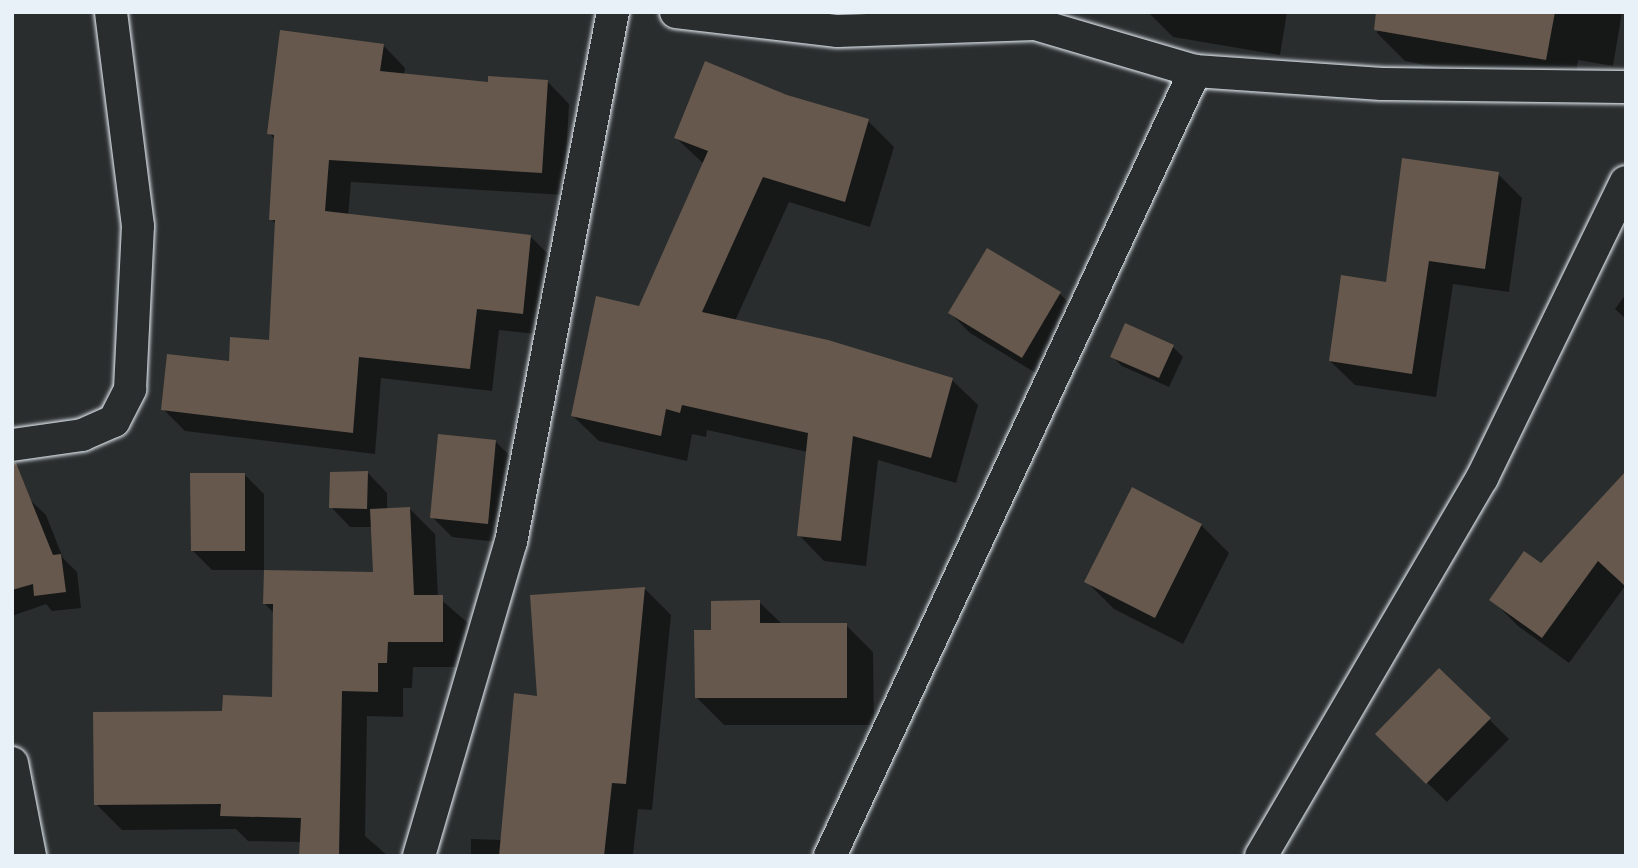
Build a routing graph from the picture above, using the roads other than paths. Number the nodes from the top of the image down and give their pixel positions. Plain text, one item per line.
1 (111, 12) edge
2 (613, 12) edge
3 (676, 12) edge
4 (1036, 18) edge
5 (1195, 71) junction
6 (1626, 87) edge
7 (1626, 182) edge
8 (12, 445) edge
9 (12, 763) edge
10 (30, 856) edge
11 (419, 856) edge
12 (830, 856) edge
13 (1261, 856) edge

1 - 8 street
2 - 11 street
3 - 4 street
4 - 5 street
5 - 6 street
5 - 12 street
7 - 13 street
9 - 10 street

